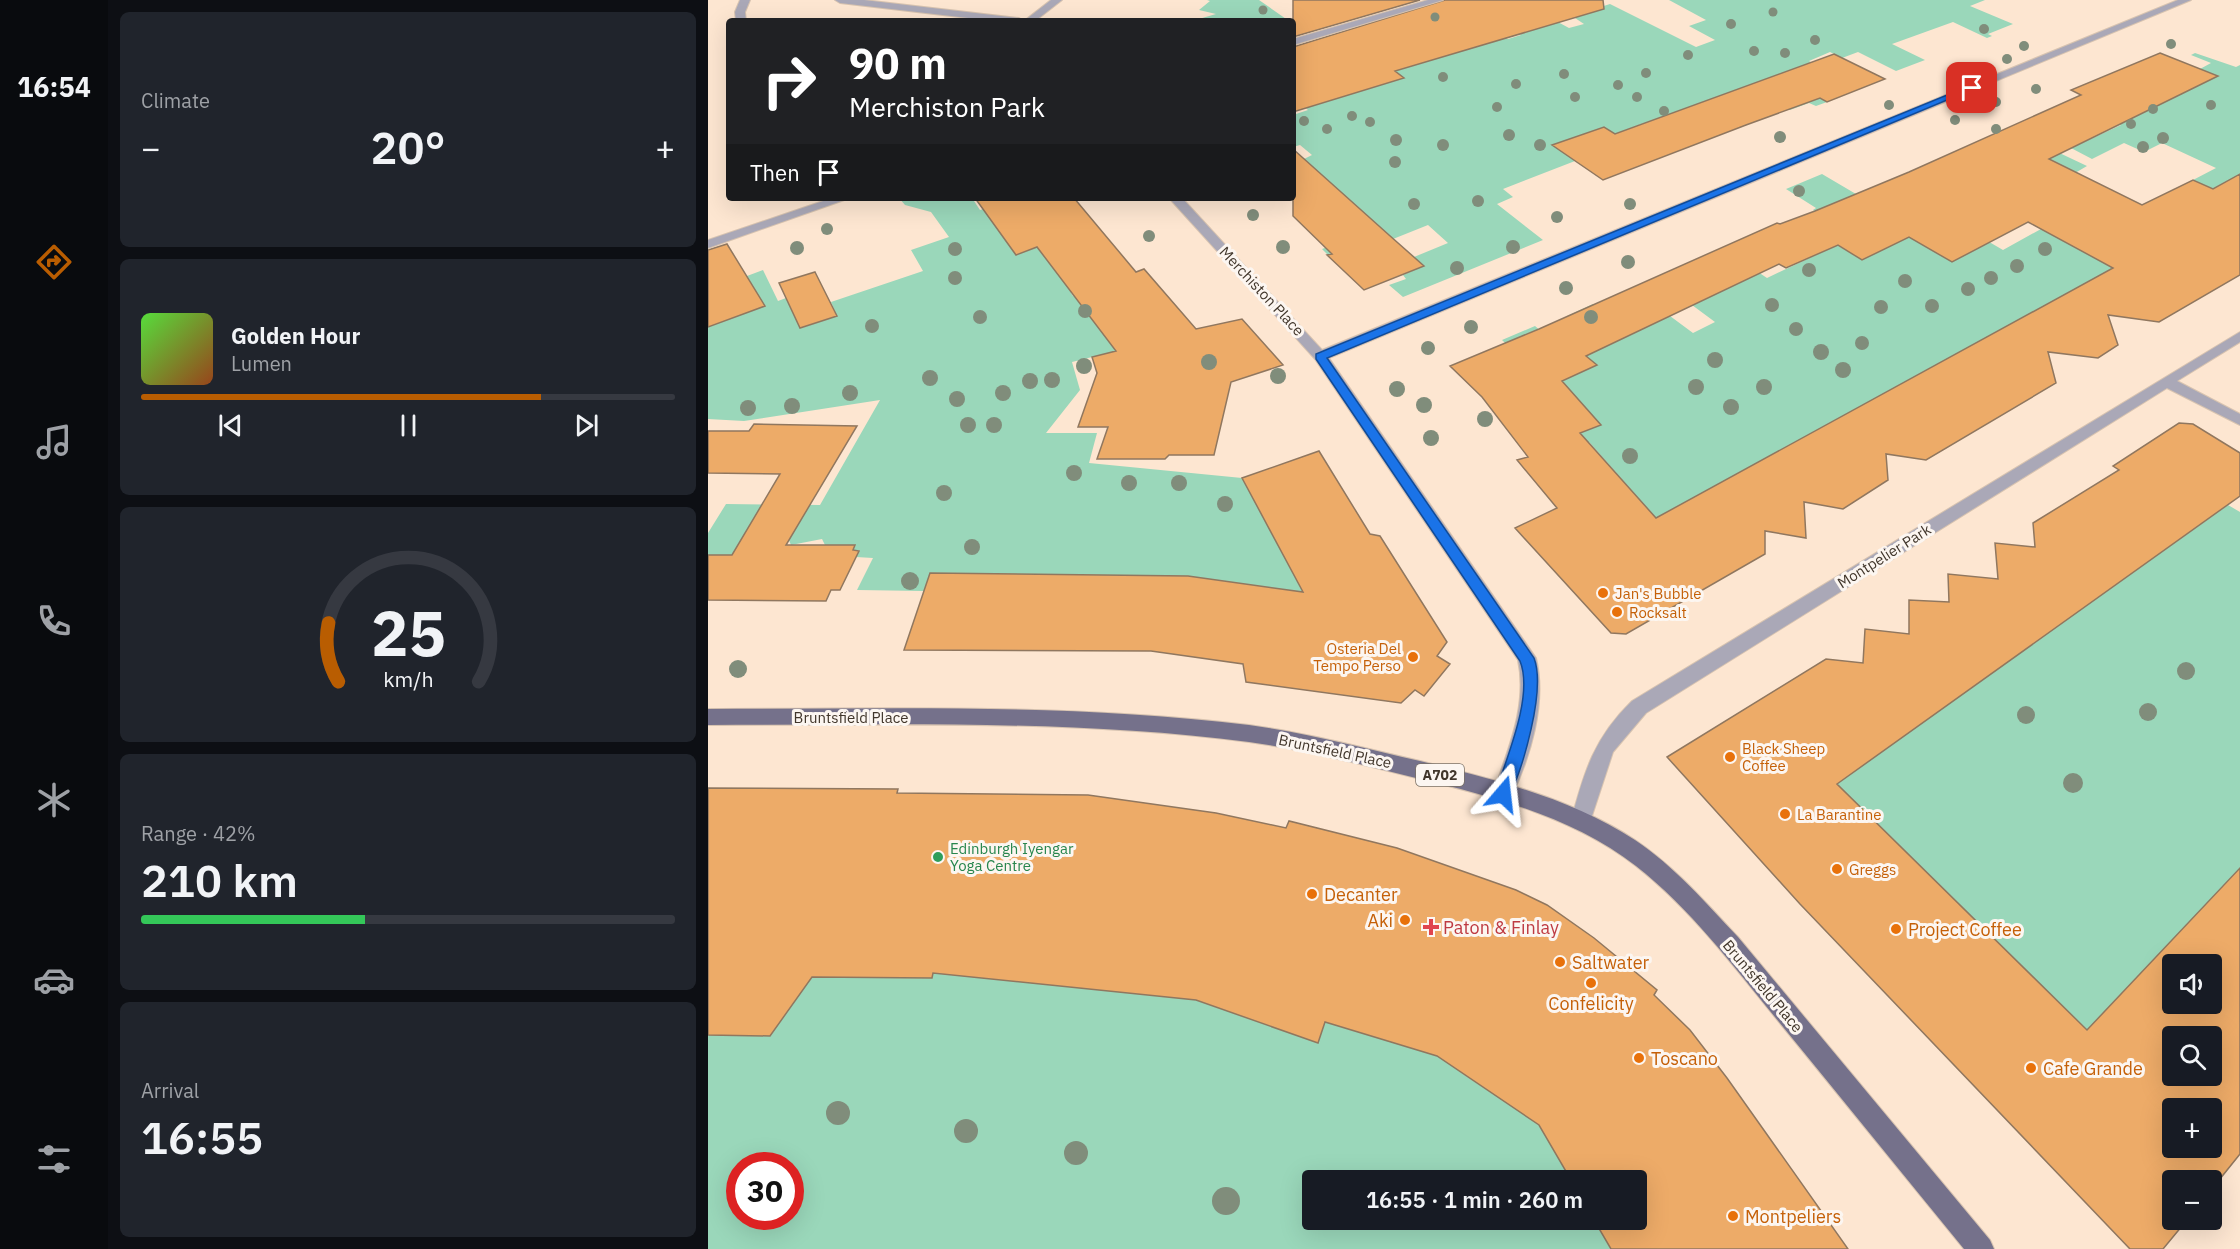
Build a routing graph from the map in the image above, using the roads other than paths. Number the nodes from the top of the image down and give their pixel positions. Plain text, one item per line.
1 (745, 0) edge
2 (840, 0) edge
3 (1057, 0) edge
4 (1438, 0) edge
5 (2186, 0) edge
6 (741, 18) edge
7 (993, 18) edge
8 (1033, 18) edge
9 (1296, 41) edge
10 (1178, 201) edge
11 (822, 202) edge
12 (708, 244) edge
13 (2240, 336) edge
14 (1320, 356) junction
15 (2167, 382) junction
16 (2240, 420) edge
17 (708, 717) edge
18 (1503, 794) junction
19 (1581, 821) junction
20 (1980, 1249) edge

1 - 6 street
2 - 7 street
3 - 8 street
4 - 9 street
5 - 14 street
10 - 14 street, Merchiston Place
11 - 12 street
13 - 15 street, Montpelier Park
14 - 18 street, Merchiston Place
15 - 16 street
15 - 19 street, Montpelier Park
17 - 18 main road, Bruntsfield Place / A702
18 - 19 main road, Bruntsfield Place / A702
19 - 20 main road, Bruntsfield Place / A702

